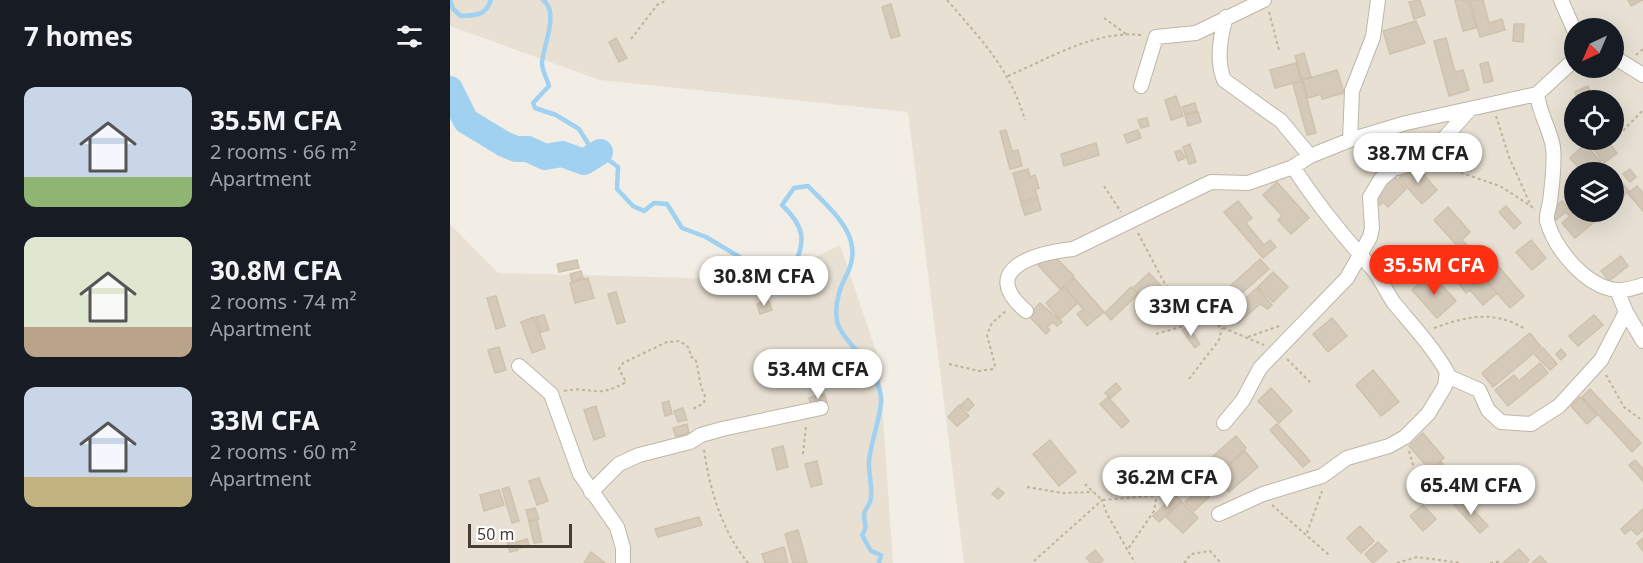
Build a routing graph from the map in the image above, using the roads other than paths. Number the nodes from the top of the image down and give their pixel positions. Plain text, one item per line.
1 (1378, 0) edge
2 (1561, 0) edge
3 (1266, 5) edge
4 (1226, 17) junction
5 (1569, 18) edge
6 (1624, 63) edge
7 (1564, 69) edge
8 (1643, 75) edge
9 (1141, 86) dead end
10 (1537, 94) junction
11 (1470, 109) junction
12 (1350, 140) junction
13 (1310, 156) junction
14 (1293, 167) junction
15 (1360, 256) junction
16 (1643, 285) edge
17 (1617, 290) junction
18 (1026, 311) dead end
19 (1626, 312) junction
20 (1643, 341) edge
21 (519, 366) dead end
22 (1447, 376) junction
23 (821, 408) dead end
24 (1224, 423) dead end
25 (591, 492) junction
26 (1219, 514) dead end
27 (622, 563) edge

1 - 12 street
2 - 5 street
3 - 4 street
4 - 9 street
4 - 13 street
6 - 8 street
7 - 10 street
10 - 11 street
10 - 17 street
11 - 12 street
11 - 15 street
12 - 13 street
13 - 14 street
14 - 15 street
14 - 18 street
15 - 22 street
15 - 24 street
16 - 17 street
17 - 19 street
19 - 20 street
19 - 22 street
21 - 25 street
22 - 26 street
23 - 25 street
25 - 27 street

